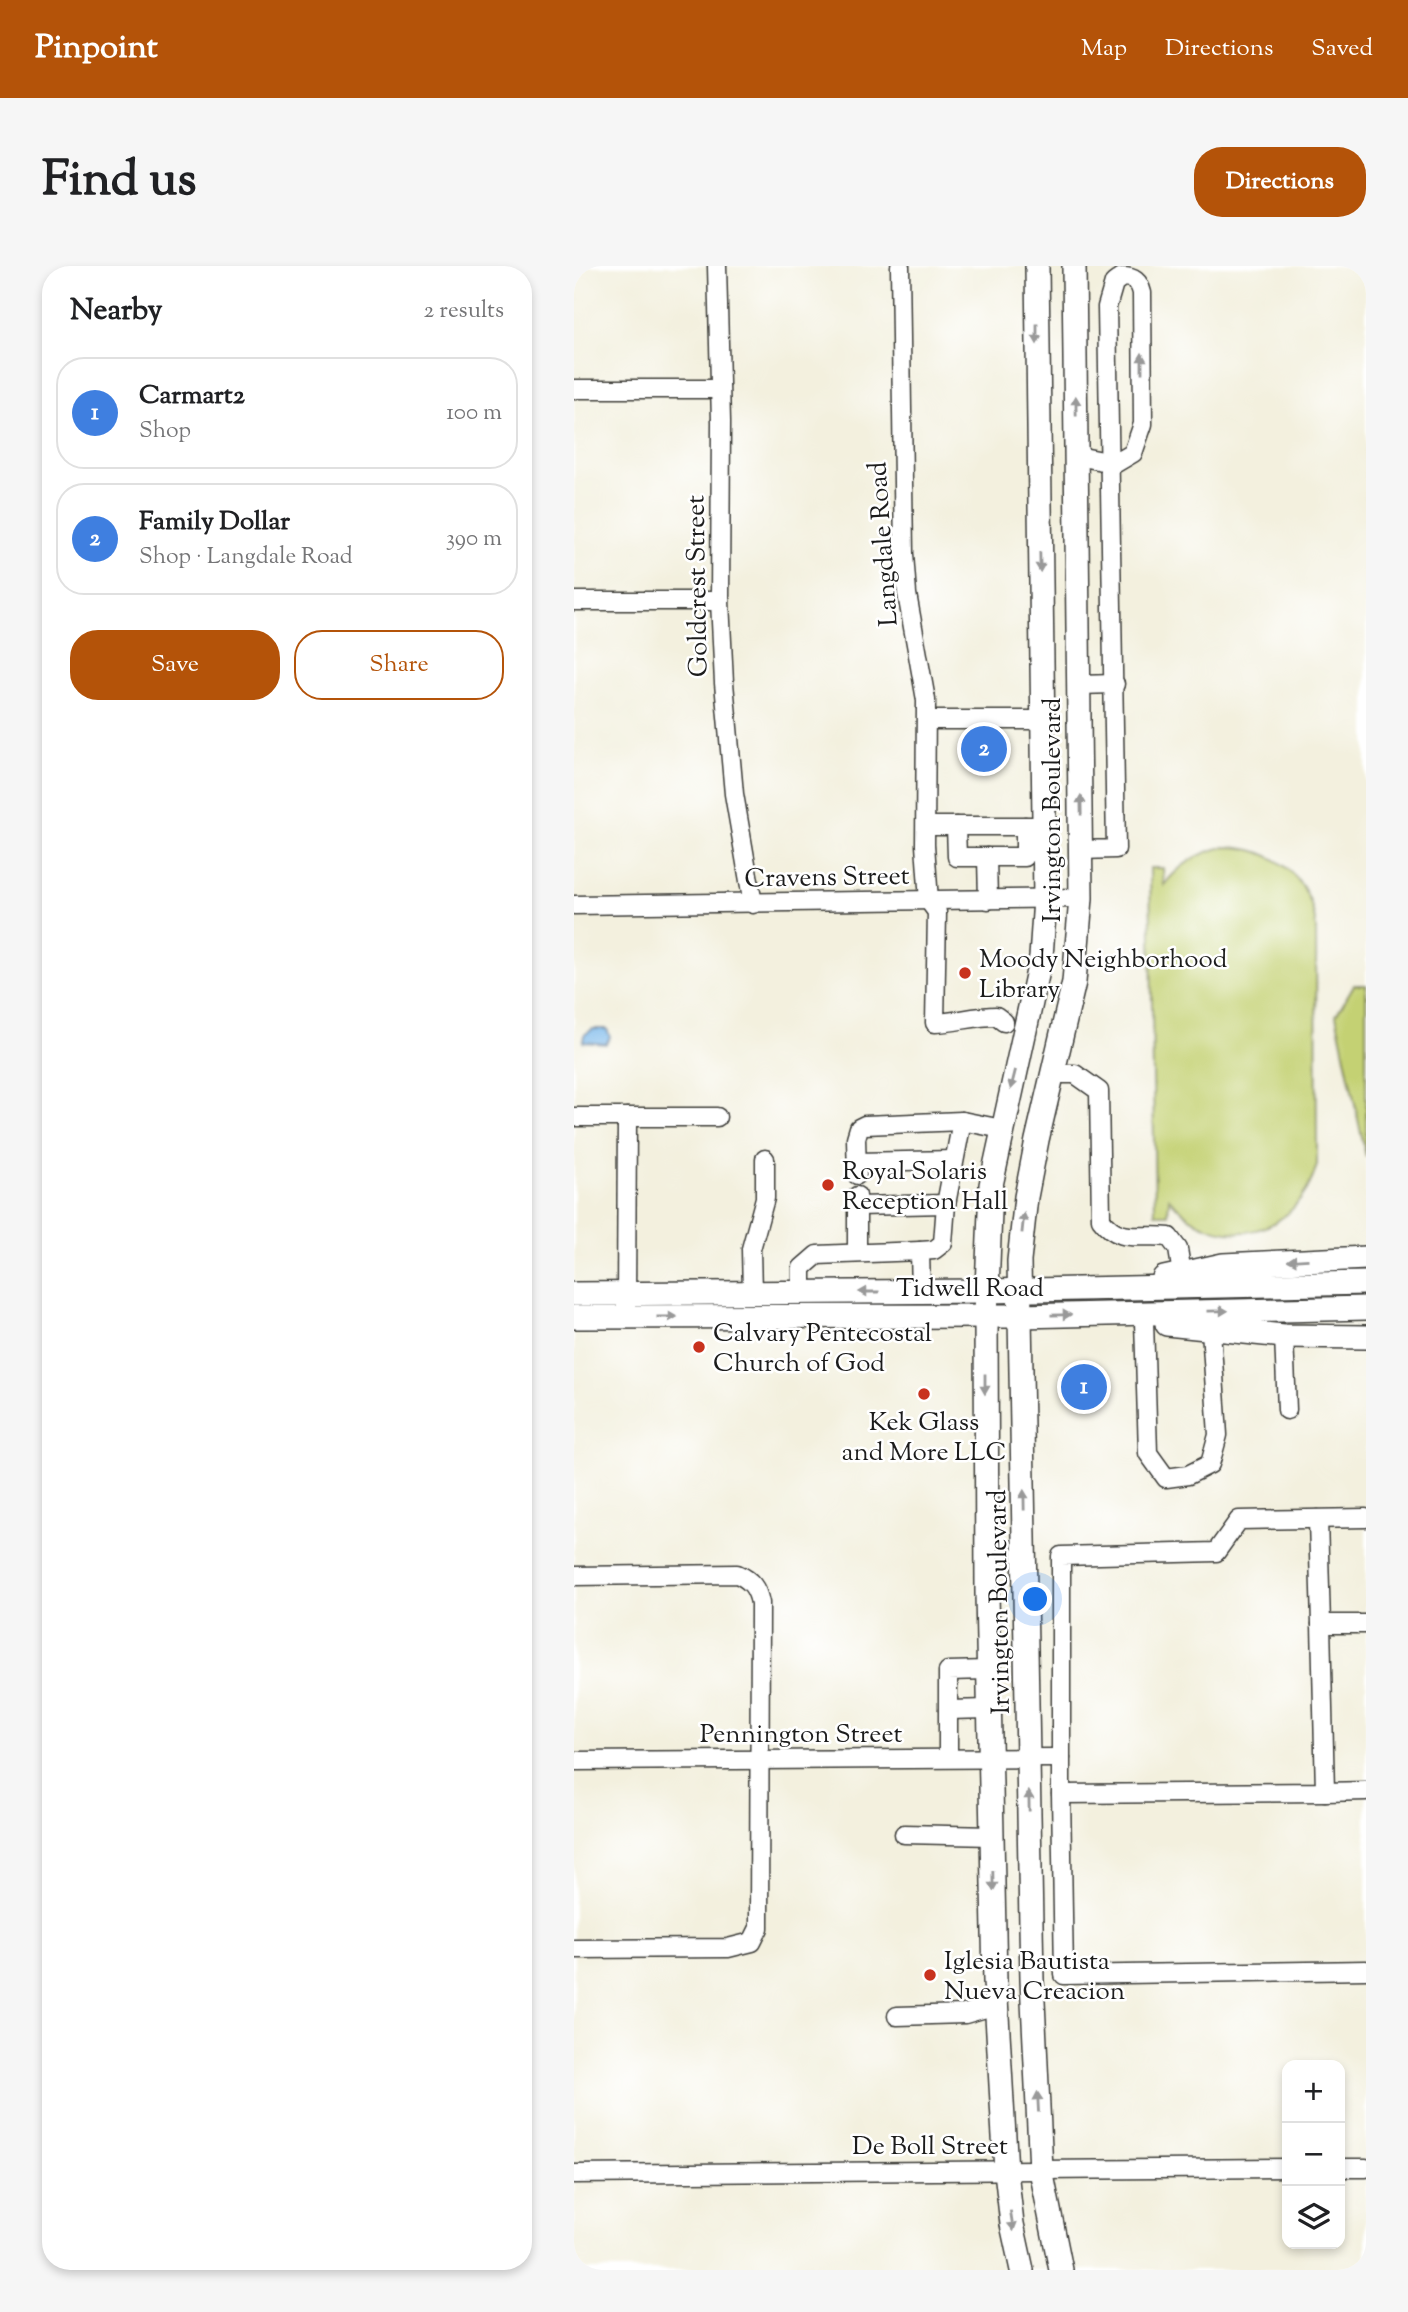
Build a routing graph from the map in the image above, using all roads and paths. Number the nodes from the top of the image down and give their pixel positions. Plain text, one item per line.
1 (717, 266) edge
2 (900, 266) edge
3 (1037, 266) edge
4 (1073, 266) edge
5 (574, 389) edge
6 (719, 389) junction
7 (1077, 456) junction
8 (1038, 459) junction
9 (1111, 466) junction
10 (574, 601) edge
11 (720, 601) junction
12 (1043, 679) junction
13 (1079, 681) junction
14 (1115, 684) junction
15 (927, 720) junction
16 (1043, 720) junction
17 (926, 826) junction
18 (956, 826) junction
19 (1035, 826) junction
20 (1081, 850) junction
21 (987, 857) junction
22 (1081, 898) junction
23 (1045, 899) junction
24 (988, 900) junction
25 (929, 901) junction
26 (753, 904) junction
27 (574, 905) edge
28 (1041, 957) junction
29 (1027, 1021) junction
30 (1052, 1074) junction
31 (574, 1117) edge
32 (627, 1117) junction
33 (717, 1117) dead end
34 (962, 1121) junction
35 (1002, 1129) junction
36 (765, 1159) dead end
37 (954, 1160) junction
38 (946, 1204) junction
39 (920, 1251) junction
40 (857, 1252) junction
41 (1366, 1258) edge
42 (1182, 1274) junction
43 (1366, 1283) edge
44 (1113, 1289) junction
45 (986, 1291) junction
46 (1020, 1291) junction
47 (796, 1292) junction
48 (921, 1292) junction
49 (752, 1293) junction
50 (574, 1294) edge
51 (626, 1305) junction
52 (1366, 1308) edge
53 (1101, 1314) junction
54 (791, 1316) junction
55 (986, 1316) junction
56 (1021, 1316) junction
57 (574, 1317) edge
58 (1144, 1321) junction
59 (1211, 1330) junction
60 (1284, 1336) junction
61 (1366, 1337) edge
62 (1287, 1409) dead end
63 (1318, 1518) junction
64 (1366, 1518) edge
65 (1025, 1534) junction
66 (988, 1537) junction
67 (574, 1576) edge
68 (1321, 1624) junction
69 (1366, 1624) edge
70 (988, 1670) junction
71 (989, 1709) junction
72 (948, 1710) junction
73 (948, 1758) junction
74 (990, 1758) junction
75 (1028, 1758) junction
76 (1062, 1758) junction
77 (761, 1759) junction
78 (574, 1760) edge
79 (1366, 1791) edge
80 (1325, 1792) junction
81 (1062, 1794) junction
82 (904, 1834) dead end
83 (992, 1836) junction
84 (574, 1950) edge
85 (1366, 1970) edge
86 (996, 2006) junction
87 (897, 2016) dead end
88 (1282, 2168) edge
89 (1345, 2168) edge
90 (1366, 2168) edge
91 (1041, 2170) junction
92 (1006, 2171) junction
93 (574, 2174) edge
94 (1022, 2270) edge
95 (1061, 2270) edge

1 - 6 street, Goldcrest Street
2 - 15 street, Langdale Road
3 -> 8 main road, Irvington Boulevard
7 -> 4 main road, Irvington Boulevard
5 - 6 street
6 - 11 street, Goldcrest Street
7 - 8 main road
7 - 9 street
7 - 13 main road, Irvington Boulevard
8 -> 12 main road, Irvington Boulevard
9 -> 9 street
9 - 14 street
10 - 11 street
11 - 26 street, Goldcrest Street
12 - 13 main road
12 - 16 main road, Irvington Boulevard
13 - 14 street
20 -> 13 main road, Irvington Boulevard
14 - 20 street
15 - 16 street
15 - 17 street, Langdale Road
16 - 19 main road, Irvington Boulevard
17 - 18 street
17 - 25 street, Langdale Road
18 - 19 street
18 - 21 street
19 - 21 street
19 - 23 main road, Irvington Boulevard
20 - 22 main road, Irvington Boulevard
21 - 24 street
22 - 23 street, Cravens Street
22 - 30 main road, Irvington Boulevard
23 - 24 street, Cravens Street
23 - 28 main road, Irvington Boulevard
24 - 25 street, Cravens Street
25 - 26 street, Cravens Street
25 - 29 street, Langdale Road
26 - 27 street, Cravens Street
28 - 29 main road, Irvington Boulevard
28 - 30 main road
29 -> 35 main road, Irvington Boulevard
30 - 42 street
46 -> 30 main road, Irvington Boulevard
31 - 32 street
32 - 33 street
32 - 51 street
34 - 35 street
34 - 37 street
34 - 37 street
35 - 45 main road, Irvington Boulevard
36 - 49 street
37 - 38 street
38 - 39 street
38 - 40 street
39 - 40 street
39 - 48 street
40 - 47 street
41 -> 42 main road
42 - 44 main road
43 - 44 main road, Tidwell Road
44 - 46 main road, Tidwell Road
45 - 46 main road, Tidwell Road
45 - 48 main road, Tidwell Road
45 - 55 main road, Irvington Boulevard
46 - 56 main road, Irvington Boulevard
48 -> 47 main road, Tidwell Road
47 - 49 main road, Tidwell Road
47 - 54 main road
49 - 51 main road, Tidwell Road
50 - 51 main road, Tidwell Road
51 -> 54 main road, Tidwell Road
51 - 57 main road, Tidwell Road
53 -> 52 main road, Tidwell Road
56 -> 53 main road, Tidwell Road
53 - 58 main road
54 - 55 main road, Tidwell Road
55 - 56 main road, Tidwell Road
55 -> 66 main road, Irvington Boulevard
65 -> 56 main road, Irvington Boulevard
58 - 59 main road
58 - 59 street
59 - 60 main road
60 - 61 main road
60 - 62 street
63 - 64 street
63 - 68 street
63 - 76 street
65 - 66 main road
65 - 75 main road, Irvington Boulevard
66 - 70 main road, Irvington Boulevard
67 - 77 street
68 - 69 street
68 - 80 street
70 - 71 main road, Irvington Boulevard
70 - 72 street
71 - 72 street
71 - 74 main road, Irvington Boulevard
72 - 73 street
73 - 74 street, Pennington Street
73 - 77 street, Pennington Street
74 - 75 street, Pennington Street
74 - 83 main road, Irvington Boulevard
75 - 76 street, Pennington Street
91 -> 75 main road, Irvington Boulevard
76 - 81 street
77 - 78 street, Pennington Street
77 - 84 street
79 - 80 street
80 - 81 street
81 - 85 street
82 - 83 street
83 -> 86 main road, Irvington Boulevard
86 - 87 street
86 - 92 main road, Irvington Boulevard
88 - 91 street, De Boll Street
89 - 90 street
91 - 92 street, De Boll Street
91 - 95 main road, Irvington Boulevard
92 - 93 street, De Boll Street
92 -> 94 main road, Irvington Boulevard

